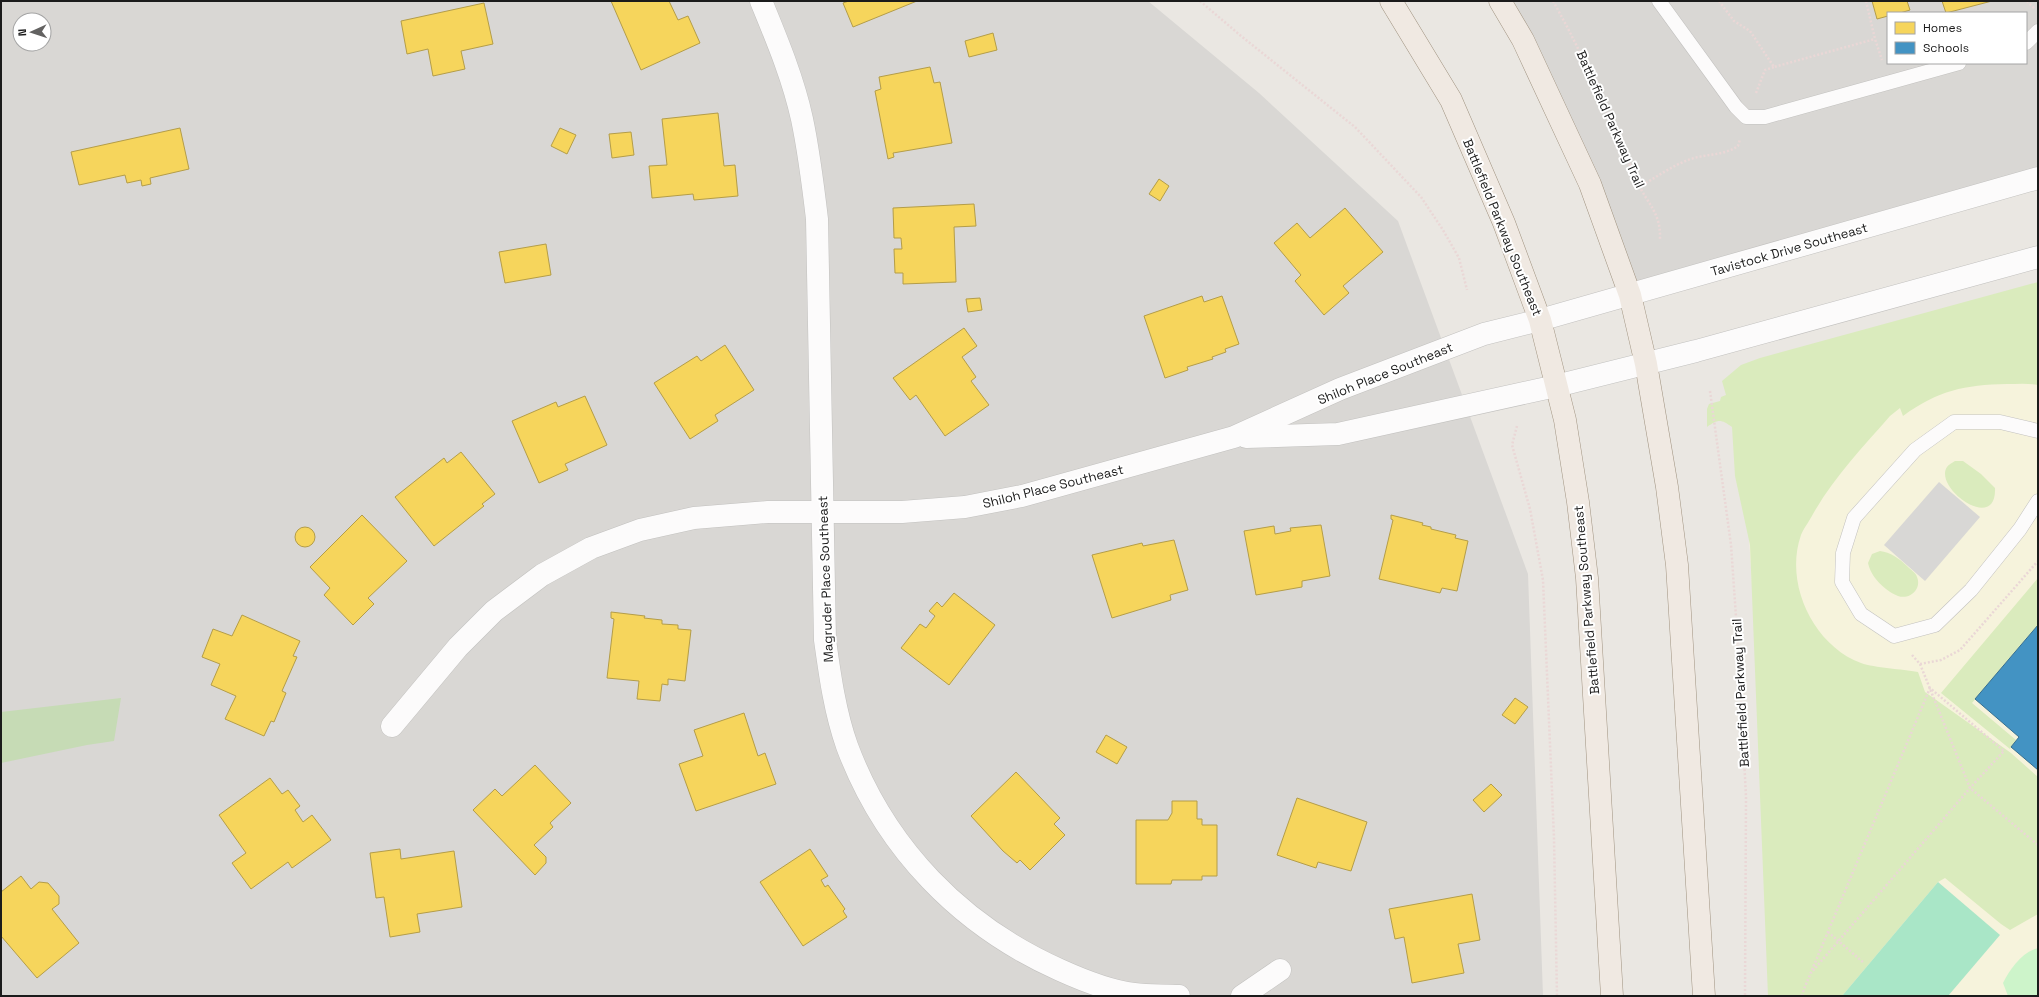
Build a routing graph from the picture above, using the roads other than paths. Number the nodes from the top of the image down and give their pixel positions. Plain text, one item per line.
1 (761, 1) edge
2 (1391, 1) edge
3 (1500, 1) edge
4 (1659, 1) edge
5 (2038, 32) edge
6 (2027, 42) edge
7 (1956, 64) edge
8 (2038, 178) edge
9 (2038, 257) edge
10 (1630, 295) junction
11 (1540, 320) junction
12 (1646, 364) junction
13 (1556, 386) junction
14 (2038, 431) edge
15 (1234, 437) junction
16 (2038, 501) edge
17 (822, 513) junction
18 (392, 726) dead end
19 (1280, 970) dead end
20 (1179, 996) edge
21 (1242, 996) edge
22 (1612, 996) edge
23 (1704, 996) edge

1 - 17 street, Magruder Place Southeast
2 - 11 main road, Battlefield Parkway Southeast
3 - 10 main road
4 - 7 lane
5 - 6 lane
8 - 10 street, Tavistock Drive Southeast
9 - 12 street
10 - 11 street, Tavistock Drive Southeast
10 - 12 main road
11 - 13 main road, Battlefield Parkway Southeast
11 - 15 street, Shiloh Place Southeast
12 - 13 street
12 - 23 main road
13 - 15 street, Shiloh Place Southeast
13 - 22 main road, Battlefield Parkway Southeast
14 - 16 lane
15 - 17 street, Shiloh Place Southeast
17 - 18 street, Shiloh Place Southeast
17 - 20 street, Magruder Place Southeast
19 - 21 street

